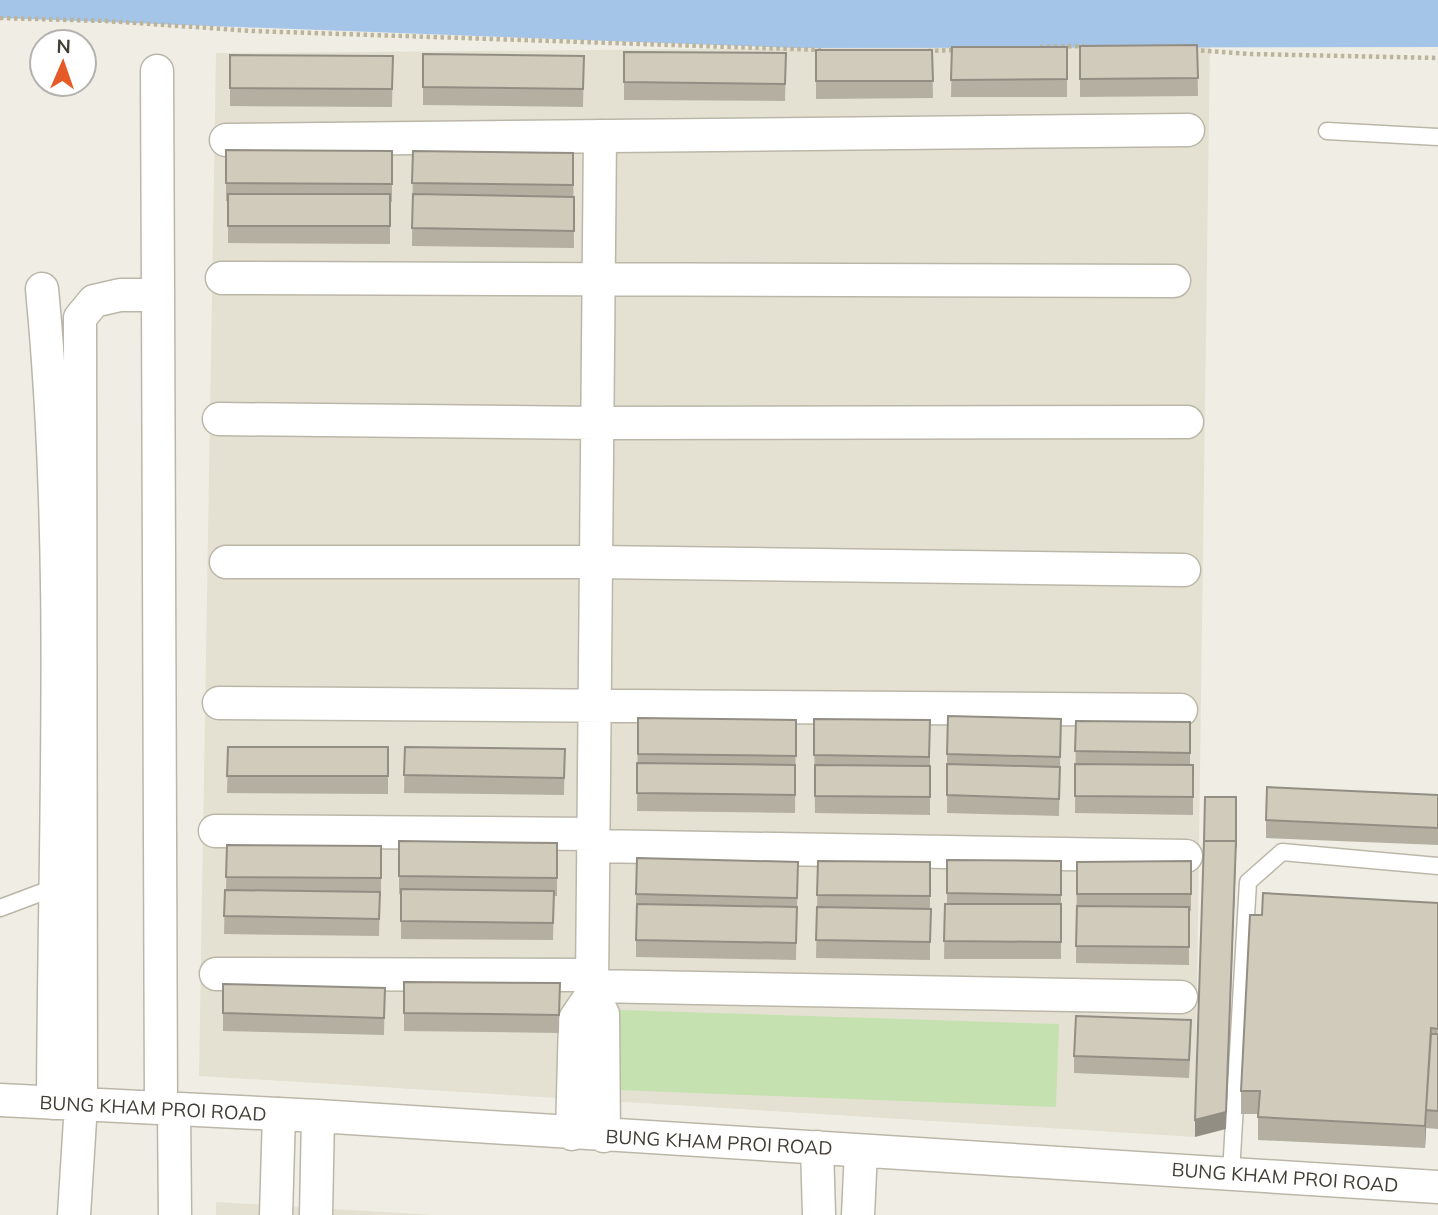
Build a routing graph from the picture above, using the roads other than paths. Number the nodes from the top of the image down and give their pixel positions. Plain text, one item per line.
1 (157, 71) dead end
2 (1188, 130) dead end
3 (1327, 131) dead end
4 (600, 136) junction
5 (1438, 137) edge
6 (226, 140) dead end
7 (222, 278) dead end
8 (597, 279) junction
9 (1174, 281) dead end
10 (42, 289) dead end
11 (158, 295) junction
12 (219, 419) dead end
13 (596, 422) junction
14 (1186, 422) dead end
15 (226, 562) dead end
16 (595, 562) junction
17 (1184, 570) dead end
18 (219, 703) dead end
19 (594, 705) junction
20 (1181, 710) dead end
21 (215, 831) dead end
22 (593, 840) junction
23 (1186, 856) dead end
24 (1438, 866) edge
25 (56, 887) junction
26 (0, 908) edge
27 (216, 974) dead end
28 (592, 985) junction
29 (1181, 997) dead end
30 (0, 1100) edge
31 (67, 1104) junction
32 (168, 1109) junction
33 (279, 1114) junction
34 (318, 1116) junction
35 (572, 1134) junction
36 (604, 1136) junction
37 (817, 1147) junction
38 (861, 1151) junction
39 (1231, 1173) junction
40 (1438, 1187) edge
41 (74, 1215) edge
42 (174, 1215) edge
43 (276, 1215) edge
44 (316, 1215) edge
45 (819, 1215) edge
46 (858, 1215) edge

1 - 11 street
2 - 4 street
3 - 5 lane
4 - 6 street
4 - 8 street
7 - 8 street
8 - 9 street
8 - 13 street
10 - 25 street
11 - 31 street
11 - 32 street
12 - 13 street
13 - 14 street
13 - 16 street
15 - 16 street
16 - 17 street
16 - 19 street
18 - 19 street
19 - 20 street
19 - 22 street
21 - 22 street
22 - 23 street
22 - 28 street
24 - 39 lane
25 - 26 lane
25 - 31 street
27 - 28 street
28 - 29 street
28 - 35 street
28 - 36 street
30 - 31 street, BUNG KHAM PROI ROAD
31 - 32 street, BUNG KHAM PROI ROAD
31 - 41 street
32 - 33 street, BUNG KHAM PROI ROAD
32 - 42 street
33 - 34 street, BUNG KHAM PROI ROAD
33 - 43 street
34 - 35 street, BUNG KHAM PROI ROAD
34 - 44 street
35 - 36 street, BUNG KHAM PROI ROAD
36 - 37 street, BUNG KHAM PROI ROAD
37 - 38 street, BUNG KHAM PROI ROAD
37 - 45 street
38 - 39 street, BUNG KHAM PROI ROAD
38 - 46 street
39 - 40 street, BUNG KHAM PROI ROAD

